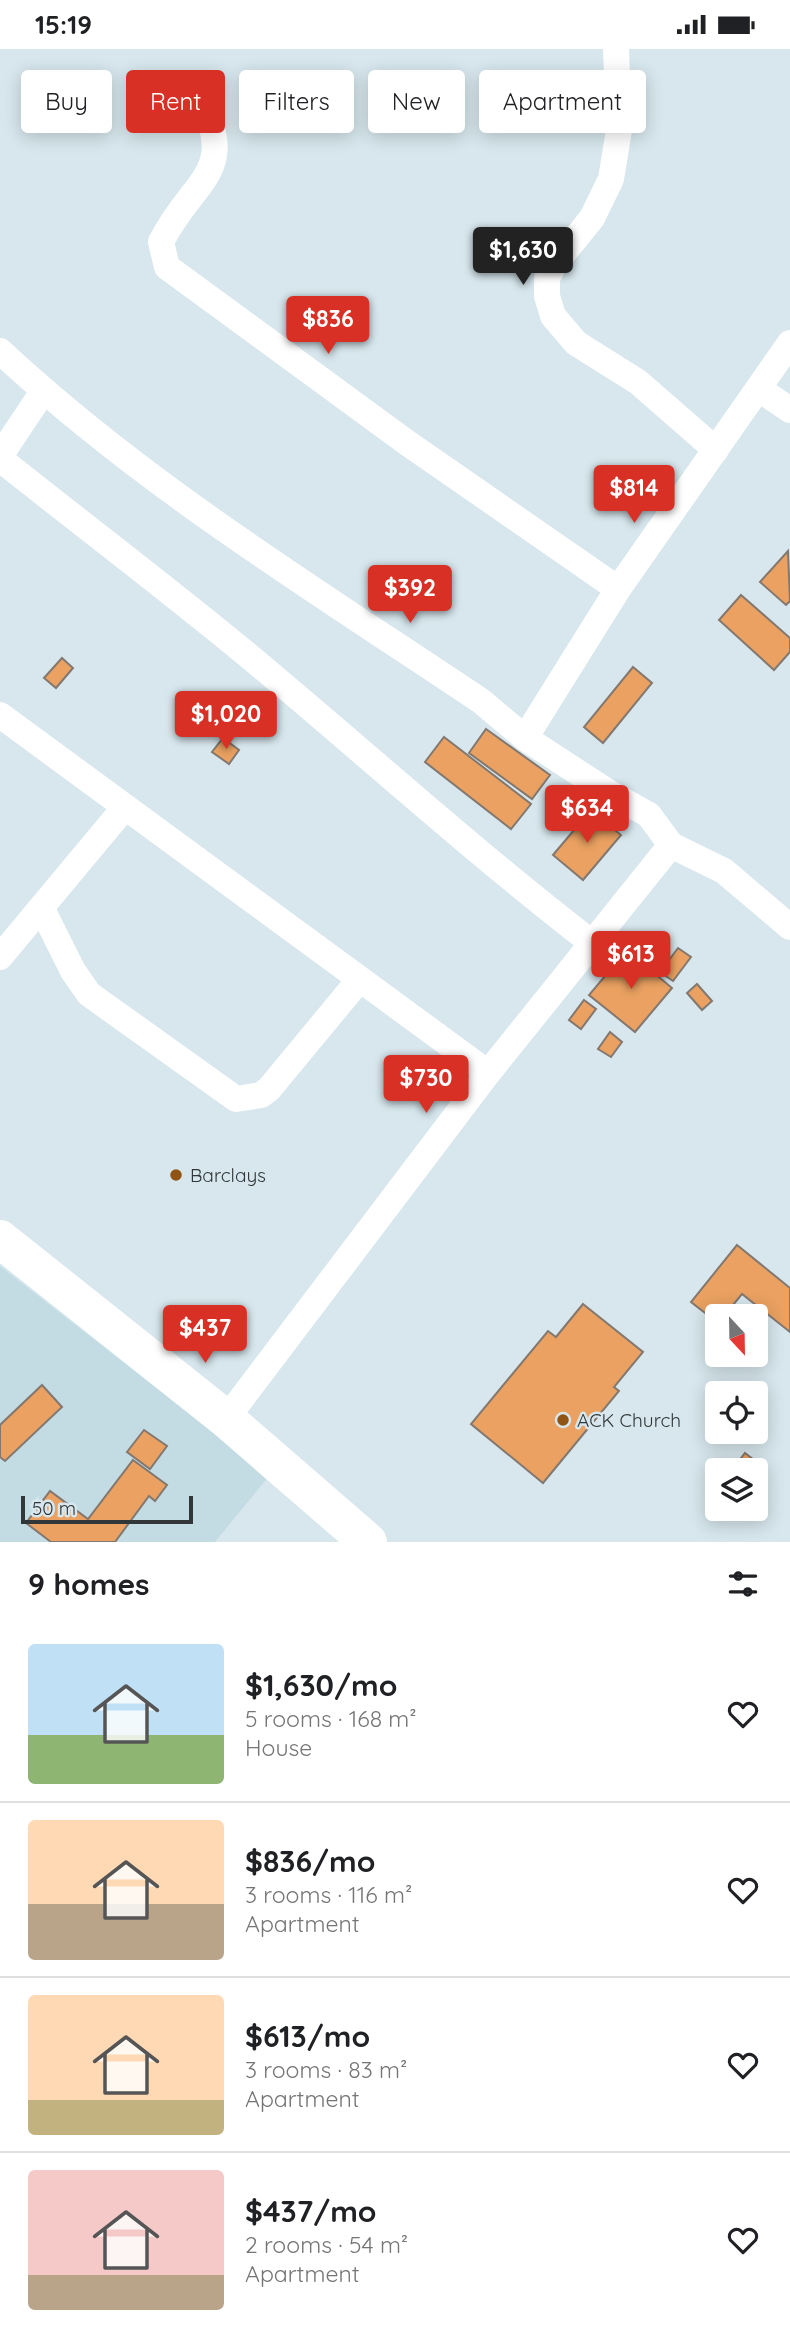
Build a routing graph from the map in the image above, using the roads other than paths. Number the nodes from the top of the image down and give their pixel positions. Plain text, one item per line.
1 (616, 49) edge
2 (213, 133) edge
3 (790, 343) edge
4 (0, 351) edge
5 (759, 389) junction
6 (44, 390) junction
7 (790, 409) edge
8 (716, 450) junction
9 (0, 457) edge
10 (618, 589) junction
11 (0, 715) edge
12 (525, 737) junction
13 (125, 807) junction
14 (671, 845) junction
15 (42, 909) junction
16 (790, 927) edge
17 (592, 943) junction
18 (0, 957) edge
19 (360, 979) junction
20 (488, 1073) junction
21 (0, 1239) edge
22 (226, 1419) junction
23 (368, 1542) edge

1 - 8 street
2 - 10 street
3 - 5 street
4 - 6 street
5 - 7 street
5 - 8 street
6 - 9 street
6 - 12 street
8 - 10 street
9 - 17 street
10 - 12 street
11 - 13 street
12 - 14 street
13 - 15 street
13 - 19 street
14 - 16 street
14 - 17 street
15 - 18 street
15 - 19 street
17 - 20 street
19 - 20 street
20 - 22 street
21 - 22 main road
22 - 23 main road

